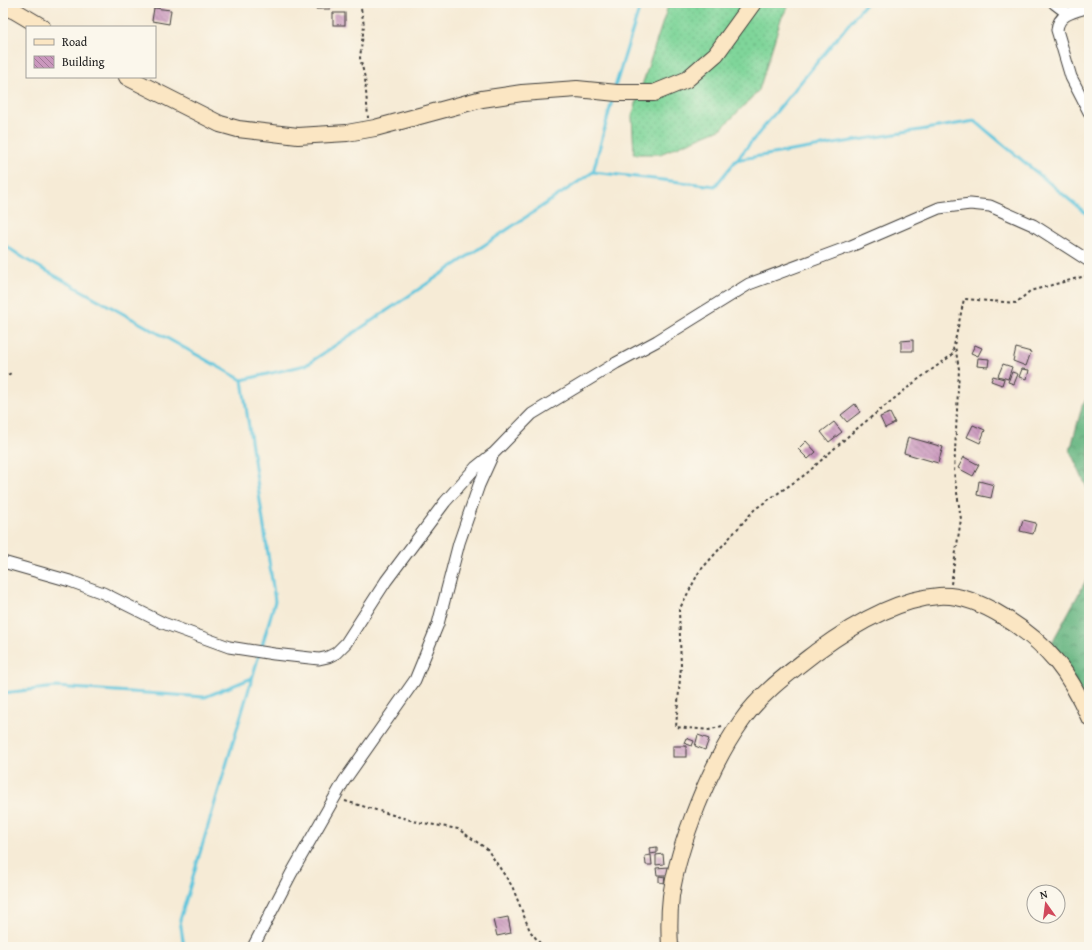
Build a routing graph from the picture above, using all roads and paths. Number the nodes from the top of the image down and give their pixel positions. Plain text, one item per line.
1 (360, 3) edge
2 (753, 3) edge
3 (1054, 3) edge
4 (3, 6) edge
5 (1089, 7) edge
6 (1067, 13) junction
7 (40, 26) edge
8 (129, 78) edge
9 (1089, 112) edge
10 (369, 129) junction
11 (1089, 261) edge
12 (1089, 275) edge
13 (955, 344) junction
14 (12, 372) dead end
15 (3, 378) edge
16 (493, 454) junction
17 (3, 562) edge
18 (949, 597) junction
19 (1089, 717) edge
20 (741, 722) junction
21 (334, 798) junction
22 (253, 947) edge
23 (543, 947) edge
24 (670, 947) edge

1 - 10 path
2 - 10 street
3 - 6 street
4 - 7 street
5 - 6 street
6 - 9 street
8 - 10 street
11 - 16 street
12 - 13 path
13 - 18 path
13 - 20 path
14 - 15 path
16 - 17 street
16 - 21 street
18 - 19 street
18 - 20 street
20 - 24 street
21 - 22 street
21 - 23 path

